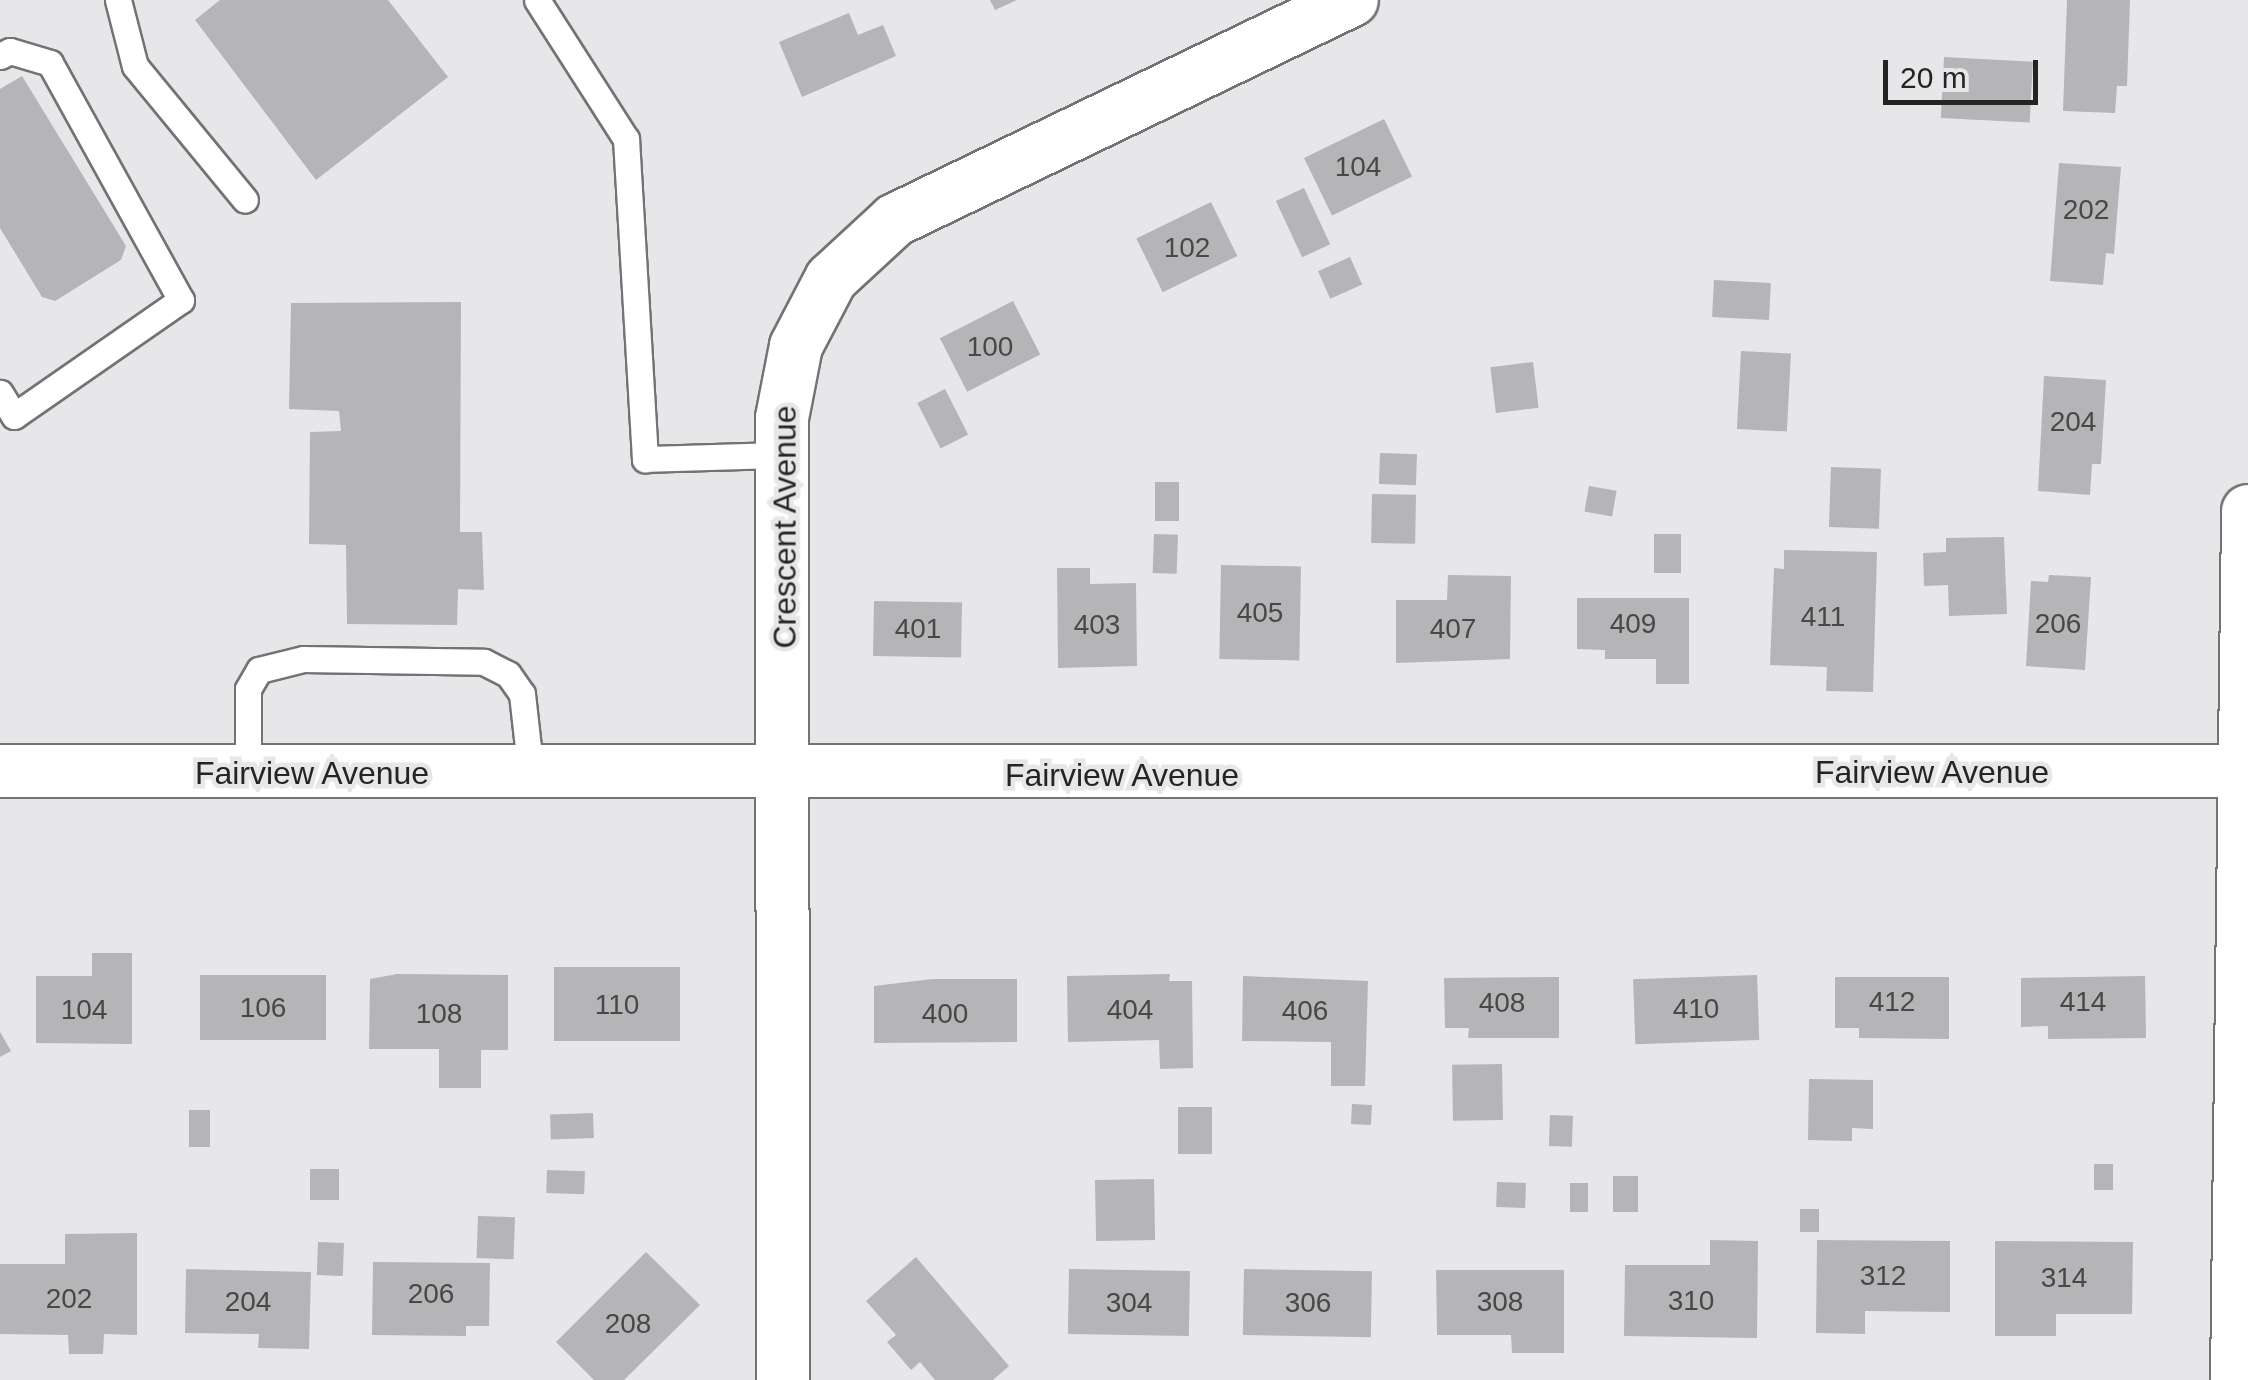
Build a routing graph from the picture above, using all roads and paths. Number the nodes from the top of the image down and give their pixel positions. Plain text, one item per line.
1 (118, 0) edge
2 (1352, 0) edge
3 (551, 5) edge
4 (0, 56) edge
5 (245, 200) dead end
6 (0, 393) edge
7 (7, 426) edge
8 (782, 455) junction
9 (2248, 510) edge
10 (0, 771) edge
11 (2244, 771) junction
12 (248, 772) junction
13 (531, 774) junction
14 (788, 776) junction
15 (783, 1380) edge
16 (2237, 1380) edge

1 - 5 lane
2 - 8 street, Crescent Avenue
3 - 8 lane
4 - 7 lane
6 - 7 lane
8 - 14 street, Crescent Avenue
9 - 11 street
10 - 12 street, Fairview Avenue
11 - 14 street, Fairview Avenue
11 - 16 street
12 - 13 street, Fairview Avenue
12 - 13 lane
13 - 14 street, Fairview Avenue
14 - 15 street, Crescent Avenue

